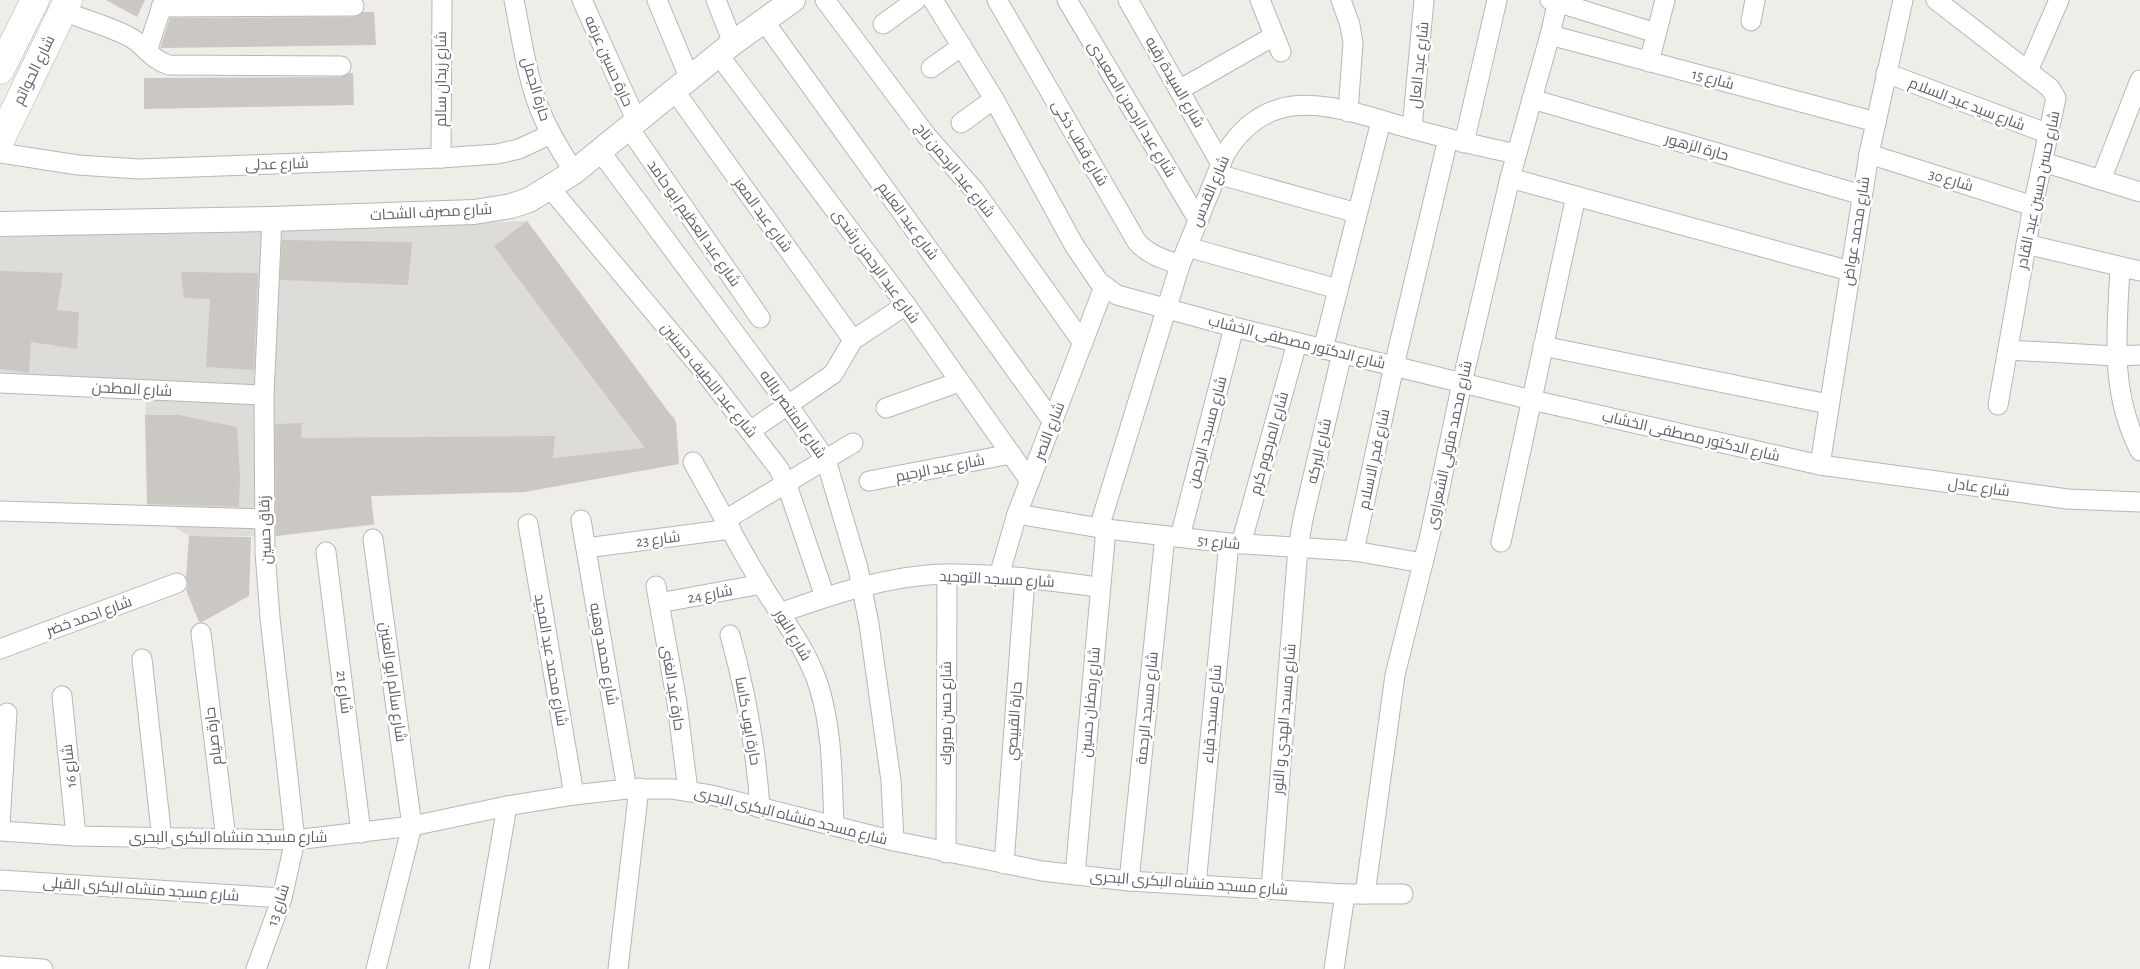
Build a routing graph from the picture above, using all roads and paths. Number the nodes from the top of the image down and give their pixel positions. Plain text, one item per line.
1 (35, 0) edge
2 (442, 0) edge
3 (514, 0) edge
4 (582, 0) edge
5 (657, 0) edge
6 (716, 0) edge
7 (793, 0) edge
8 (825, 0) edge
9 (916, 0) edge
10 (933, 0) edge
11 (997, 0) edge
12 (1068, 0) edge
13 (1128, 0) edge
14 (1260, 0) edge
15 (1341, 0) edge
16 (1424, 0) edge
17 (1497, 0) edge
18 (1664, 0) edge
19 (1755, 0) edge
20 (1903, 0) edge
21 (1936, 0) edge
22 (2059, 0) edge
23 (1555, 1) edge
24 (163, 3) edge
25 (65, 6) edge
26 (354, 6) dead end
27 (768, 12) edge
28 (1750, 21) dead end
29 (882, 24) dead end
30 (1656, 33) junction
31 (1550, 35) junction
32 (962, 46) junction
33 (726, 48) junction
34 (147, 51) junction
35 (1650, 62) junction
36 (341, 66) dead end
37 (931, 68) dead end
38 (0, 70) edge
39 (2028, 71) junction
40 (1886, 73) junction
41 (2140, 80) edge
42 (682, 84) junction
43 (1179, 90) junction
44 (994, 100) junction
45 (1532, 100) junction
46 (2135, 111) edge
47 (1348, 112) junction
48 (1381, 120) junction
49 (1876, 122) junction
50 (961, 123) dead end
51 (633, 125) junction
52 (1412, 129) junction
53 (551, 134) junction
54 (2049, 134) junction
55 (0, 141) edge
56 (1456, 141) junction
57 (600, 151) junction
58 (0, 153) edge
59 (1516, 154) junction
60 (1869, 154) junction
61 (441, 158) junction
62 (2043, 162) junction
63 (1219, 169) junction
64 (574, 172) junction
65 (1510, 178) junction
66 (2101, 180) junction
67 (550, 188) junction
68 (2140, 192) edge
69 (1862, 195) junction
70 (1576, 196) junction
71 (2033, 206) junction
72 (1357, 213) junction
73 (1198, 218) junction
74 (272, 219) junction
75 (0, 224) edge
76 (2026, 244) junction
77 (1187, 247) junction
78 (1180, 265) junction
79 (2120, 267) junction
80 (1850, 271) junction
81 (2140, 271) edge
82 (1104, 287) junction
83 (1338, 289) junction
84 (906, 305) junction
85 (1165, 309) junction
86 (760, 318) dead end
87 (1234, 327) junction
88 (853, 340) junction
89 (1083, 342) junction
90 (1297, 342) junction
91 (1544, 346) junction
92 (1322, 349) junction
93 (2008, 350) junction
94 (1342, 353) junction
95 (2140, 355) edge
96 (2116, 356) junction
97 (1394, 366) junction
98 (959, 382) junction
99 (1462, 382) junction
100 (0, 383) edge
101 (264, 395) junction
102 (1532, 400) junction
103 (1828, 404) junction
104 (788, 405) junction
105 (1998, 406) dead end
106 (886, 408) dead end
107 (1053, 422) junction
108 (750, 431) junction
109 (853, 443) dead end
110 (2139, 446) edge
111 (1010, 454) junction
112 (826, 460) junction
113 (693, 462) dead end
114 (1820, 465) junction
115 (870, 481) dead end
116 (1030, 481) junction
117 (786, 484) junction
118 (2140, 502) edge
119 (0, 511) edge
120 (1017, 514) junction
121 (264, 519) junction
122 (581, 520) dead end
123 (528, 524) dead end
124 (728, 525) junction
125 (1102, 528) junction
126 (1172, 536) junction
127 (373, 539) dead end
128 (1501, 542) dead end
129 (1235, 544) junction
130 (586, 548) junction
131 (1298, 548) junction
132 (326, 552) dead end
133 (1354, 552) junction
134 (1422, 563) junction
135 (947, 574) junction
136 (999, 576) junction
137 (1025, 578) junction
138 (177, 583) dead end
139 (762, 584) junction
140 (862, 586) junction
141 (1099, 586) junction
142 (657, 595) joint
143 (826, 597) junction
144 (780, 614) junction
145 (201, 633) dead end
146 (730, 635) dead end
147 (0, 649) edge
148 (142, 659) dead end
149 (62, 696) dead end
150 (7, 713) dead end
151 (633, 789) junction
152 (688, 791) junction
153 (574, 796) junction
154 (507, 806) junction
155 (760, 808) junction
156 (0, 824) edge
157 (412, 826) junction
158 (834, 826) junction
159 (0, 831) edge
160 (361, 833) junction
161 (76, 836) junction
162 (162, 839) junction
163 (226, 839) junction
164 (295, 840) junction
165 (894, 841) junction
166 (946, 852) junction
167 (1004, 864) junction
168 (1076, 876) junction
169 (0, 880) edge
170 (1129, 881) junction
171 (1196, 885) junction
172 (1271, 889) junction
173 (1344, 894) junction
174 (1365, 894) junction
175 (1403, 894) dead end
176 (282, 898) junction
177 (0, 966) edge
178 (43, 969) edge
179 (256, 969) edge
180 (376, 969) edge
181 (479, 969) edge
182 (618, 969) edge
183 (1334, 969) edge

1 - 38 main road, شارع الحواتم
2 - 61 street, شارع زيدان سالم
3 - 53 street, حارة الجمل
4 - 51 street, حارة حسين عرفه
5 - 42 street, شارع عبد المعز
6 - 33 street, شارع عبد الرحمن رشدى
7 - 27 street, شارع مصرف الشحات
8 - 89 street, شارع عبد الرحمن تاج
9 - 29 street
10 - 32 street, شارع الدكتور مصطفى الخشاب
11 - 78 street, شارع قطب ذكى
12 - 73 street, شارع عبد الرحمن الصعيدى
13 - 43 street, شارع السيدة رقيه
14 - 43 street
15 - 47 street
16 - 52 street, شارع عبد العال
17 - 56 street, شارع فجر الاسلام
18 - 30 street
19 - 28 street
20 - 40 street, شارع محمد عواض
21 - 39 street, شارع حسن حسين عبد القادر
22 - 39 street
23 - 30 street
23 - 31 street, شارع محمد متولي الشعراوى
24 - 26 street
24 - 34 street
25 - 34 street
25 - 55 main road, شارع الحواتم
27 - 33 street, شارع مصرف الشحات
27 - 107 street, شارع عبد العليم
30 - 35 street
31 - 35 street, شارع 15
31 - 45 street, شارع محمد متولي الشعراوى
32 - 37 street
32 - 44 street, شارع الدكتور مصطفى الخشاب
33 - 42 street, شارع مصرف الشحات
33 - 84 street, شارع عبد الرحمن رشدى
34 - 36 street
35 - 49 street, شارع 15
39 - 54 street, شارع حسن حسين عبد القادر
40 - 49 street, شارع محمد عواض
40 - 54 street, شارع سيد عبد السلام
41 - 46 street
42 - 51 street, شارع مصرف الشحات
42 - 88 street, شارع عبد المعز
43 - 63 street, شارع السيدة رقيه
44 - 50 street
44 - 82 street, شارع الدكتور مصطفى الخشاب
45 - 59 street, شارع محمد متولي الشعراوى
45 - 69 street, حارة الزهور
46 - 66 street
47 - 48 street, شارع القدس
47 - 63 street, شارع القدس
48 - 52 street, شارع القدس
48 - 72 street
49 - 60 street, شارع محمد عواض
51 - 57 street, شارع مصرف الشحات
51 - 86 street, شارع عبد العظيم ابو حامد
52 - 56 street, شارع القدس
53 - 61 street, شارع عدلى
53 - 64 street, حارة الجمل
54 - 62 street, شارع حسن حسين عبد القادر
56 - 59 street, شارع القدس
56 - 97 street, شارع فجر الاسلام
57 - 64 street, شارع مصرف الشحات
57 - 104 street, شارع المنتصر بالله
58 - 61 street, شارع عدلى
59 - 65 street, شارع محمد متولي الشعراوى
60 - 69 street, شارع محمد عواض
60 - 71 street, شارع 30
62 - 66 street
62 - 71 street, شارع حسن حسين عبد القادر
63 - 72 street
63 - 73 street, شارع القدس
64 - 67 street, شارع مصرف الشحات
65 - 70 street
65 - 99 street, شارع محمد متولي الشعراوى
66 - 68 street
67 - 74 street, شارع مصرف الشحات
67 - 108 street, شارع عبد اللطيف حسنين
69 - 80 street, شارع محمد عواض
70 - 80 street
70 - 91 street
71 - 76 street, شارع حسن حسين عبد القادر
72 - 83 street
73 - 77 street, شارع القدس
74 - 75 street, شارع مصرف الشحات
74 - 101 street, زقاق حسين
76 - 79 street
76 - 93 street, شارع حسن حسين عبد القادر
77 - 78 street, شارع القدس
77 - 83 street
78 - 85 street, شارع القدس
79 - 81 street
79 - 96 street
80 - 103 street, شارع محمد عواض
82 - 85 street, شارع الدكتور مصطفى الخشاب
82 - 89 street, شارع النصر
83 - 92 street
84 - 88 street
84 - 98 street, شارع عبد الرحمن رشدى
85 - 87 street, شارع الدكتور مصطفى الخشاب
85 - 125 street, شارع القدس
87 - 90 street, شارع الدكتور مصطفى الخشاب
87 - 126 street, شارع مسجد الرحمن
88 - 104 street
89 - 107 street, شارع النصر
90 - 92 street, شارع الدكتور مصطفى الخشاب
90 - 129 street, شارع المرحوم كرم
91 - 102 street
91 - 103 street
92 - 94 street, شارع الدكتور مصطفى الخشاب
93 - 96 street
93 - 105 street, شارع حسن حسين عبد القادر
94 - 97 street, شارع الدكتور مصطفى الخشاب
94 - 131 street, شارع البركه
95 - 96 street
96 - 110 street
97 - 99 street, شارع الدكتور مصطفى الخشاب
97 - 133 street, شارع فجر الاسلام
98 - 106 street
98 - 111 street, شارع عبد الرحمن رشدى
99 - 102 street, شارع الدكتور مصطفى الخشاب
99 - 134 street, شارع محمد متولي الشعراوى
100 - 101 street, شارع المطحن
101 - 121 street, زقاق حسين
102 - 114 street, شارع الدكتور مصطفى الخشاب
102 - 128 street
103 - 114 street, شارع محمد عواض
104 - 108 street
104 - 112 street, شارع المنتصر بالله
107 - 116 street, شارع النصر
108 - 117 street, شارع عبد اللطيف حسنين
109 - 112 street
111 - 115 street, شارع عبد الرحيم
111 - 116 street, شارع عبد الرحمن رشدى
112 - 117 street
112 - 140 street, شارع المنتصر بالله
113 - 124 street, شارع النور
114 - 118 street, شارع عادل
116 - 120 street, شارع النصر
117 - 124 street
117 - 143 street, شارع عبد اللطيف حسنين
119 - 121 street
120 - 125 street, شارع 51
120 - 136 street, شارع النصر
121 - 164 street, زقاق حسين
122 - 130 street, شارع محمد وهبه
123 - 153 street, شارع محمد عبد المجيد
124 - 130 street, شارع 23
124 - 139 street, شارع النور
125 - 126 street, شارع 51
125 - 141 street, شارع رمضان حسين
126 - 129 street, شارع 51
126 - 170 street, شارع مسجد الرحمة
127 - 157 street, شارع سالم ابو العنين
129 - 131 street, شارع 51
129 - 171 street, شارع مسجد قباء
130 - 151 street, شارع محمد وهبه
131 - 133 street, شارع 51
131 - 172 street, شارع مسجد الهدي و النور
132 - 160 street, شارع 21
133 - 134 street, شارع 51
134 - 174 street, شارع محمد متولي الشعراوى
135 - 136 street, شارع مسجد التوحيد
135 - 140 street, شارع مسجد التوحيد
135 - 166 street, شارع حسن مبروك
136 - 137 street, شارع مسجد التوحيد
137 - 141 street, شارع مسجد التوحيد
137 - 167 street, حارة القبيصي
138 - 147 street, شارع احمد خضر
139 - 142 street, شارع 24
139 - 144 street, شارع النور
140 - 143 street, شارع مسجد التوحيد
140 - 165 street, شارع المنتصر بالله
141 - 168 street, شارع رمضان حسين
142 - 152 street, حارة عبد الغنى
143 - 144 street, شارع مسجد التوحيد
144 - 158 street, شارع النور
145 - 163 street, حارة صيام
146 - 155 street, حارة ايوب كاسا
148 - 162 street
149 - 161 street, شارع 16
150 - 156 street
151 - 152 street, شارع مسجد منشاه البكرى البحرى
151 - 153 street, شارع مسجد منشاه البكرى البحرى
151 - 182 street, شارع محمد وهبه
152 - 155 street, شارع مسجد منشاه البكرى البحرى
153 - 154 street, شارع مسجد منشاه البكرى البحرى
154 - 157 street, شارع مسجد منشاه البكرى البحرى
154 - 181 street
155 - 158 street, شارع مسجد منشاه البكرى البحرى
157 - 160 street, شارع مسجد منشاه البكرى البحرى
157 - 180 street
158 - 165 street, شارع مسجد منشاه البكرى البحرى
159 - 161 street, شارع مسجد منشاه البكرى البحرى
160 - 164 street, شارع مسجد منشاه البكرى البحرى
161 - 162 street, شارع مسجد منشاه البكرى البحرى
162 - 163 street, شارع مسجد منشاه البكرى البحرى
163 - 164 street, شارع مسجد منشاه البكرى البحرى
164 - 176 street, شارع 13
165 - 166 street, شارع مسجد منشاه البكرى البحرى
166 - 167 street, شارع مسجد منشاه البكرى البحرى
167 - 168 street, شارع مسجد منشاه البكرى البحرى
168 - 170 street, شارع مسجد منشاه البكرى البحرى
169 - 176 street, شارع مسجد منشاه البكرى القبلى
170 - 171 street, شارع مسجد منشاه البكرى البحرى
171 - 172 street, شارع مسجد منشاه البكرى البحرى
172 - 173 street, شارع مسجد منشاه البكرى البحرى
173 - 174 street, شارع مسجد منشاه البكرى البحرى
173 - 183 street
174 - 175 street, شارع مسجد منشاه البكرى البحرى
176 - 179 street, شارع 13
177 - 178 street

